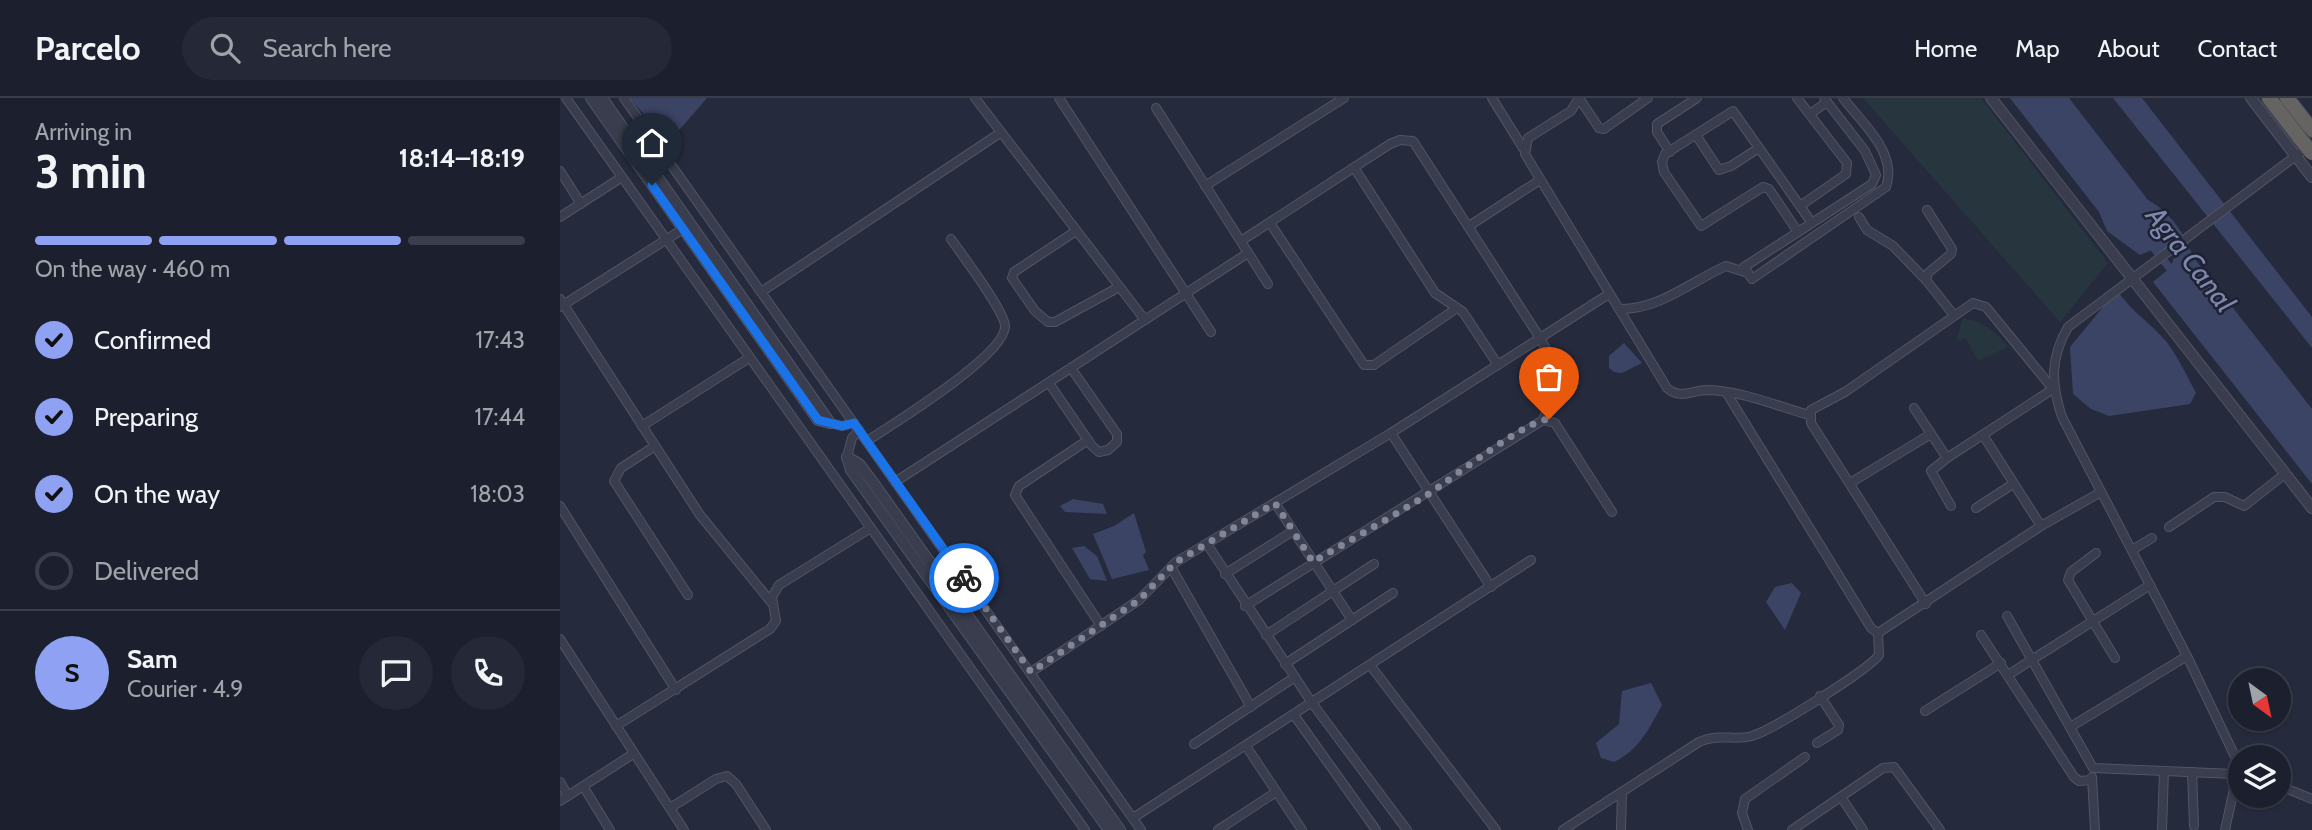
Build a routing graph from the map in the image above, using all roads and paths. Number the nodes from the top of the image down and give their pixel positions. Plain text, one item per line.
1 (566, 98) edge
2 (590, 98) edge
3 (602, 98) edge
4 (624, 98) edge
5 (975, 98) edge
6 (1059, 98) edge
7 (1344, 98) edge
8 (1492, 98) edge
9 (1648, 98) edge
10 (1697, 98) edge
11 (1797, 98) edge
12 (1843, 98) edge
13 (1991, 98) edge
14 (2251, 98) edge
15 (2269, 98) edge
16 (2287, 98) edge
17 (1825, 100) edge
18 (1156, 108) dead end
19 (1810, 114) junction
20 (1000, 133) junction
21 (2308, 134) edge
22 (1696, 135) junction
23 (1524, 148) junction
24 (1759, 148) junction
25 (1670, 152) junction
26 (2312, 153) edge
27 (2292, 157) junction
28 (1355, 169) junction
29 (560, 171) edge
30 (1875, 175) junction
31 (1890, 176) junction
32 (622, 177) junction
33 (2312, 177) edge
34 (1541, 180) junction
35 (1205, 186) junction
36 (581, 204) junction
37 (1800, 206) junction
38 (1927, 210) dead end
39 (560, 217) edge
40 (1859, 217) dead end
41 (1270, 223) junction
42 (1812, 223) junction
43 (1469, 226) junction
44 (682, 229) junction
45 (1076, 231) junction
46 (1798, 232) junction
47 (667, 239) junction
48 (951, 239) dead end
49 (1241, 241) junction
50 (1248, 253) junction
51 (1748, 273) junction
52 (2137, 277) junction
53 (1926, 280) junction
54 (1268, 284) dead end
55 (1119, 287) junction
56 (761, 292) junction
57 (1185, 293) junction
58 (1609, 293) junction
59 (561, 304) edge
60 (1457, 308) junction
61 (1619, 309) junction
62 (1953, 314) junction
63 (1145, 320) junction
64 (1211, 332) dead end
65 (1540, 338) junction
66 (749, 358) junction
67 (1498, 365) junction
68 (1071, 368) junction
69 (1049, 383) junction
70 (2053, 388) junction
71 (1726, 392) junction
72 (1914, 408) dead end
73 (1809, 415) junction
74 (1543, 420) junction
75 (830, 423) junction
76 (642, 426) junction
77 (856, 427) junction
78 (1391, 433) junction
79 (1931, 434) junction
80 (1983, 435) junction
81 (1088, 440) junction
82 (867, 441) junction
83 (655, 446) junction
84 (847, 457) junction
85 (1947, 457) junction
86 (2285, 474) junction
87 (895, 482) junction
88 (1850, 483) junction
89 (2013, 484) junction
90 (2101, 492) junction
91 (1429, 494) junction
92 (1275, 503) junction
93 (560, 506) edge
94 (1951, 506) dead end
95 (1976, 508) dead end
96 (2312, 508) edge
97 (1612, 512) dead end
98 (2041, 526) junction
99 (2169, 527) dead end
100 (869, 529) junction
101 (1293, 531) junction
102 (2152, 538) dead end
103 (1207, 544) junction
104 (2132, 550) junction
105 (2096, 553) dead end
106 (1531, 560) dead end
107 (1313, 562) junction
108 (1374, 564) dead end
109 (1171, 567) junction
110 (1225, 574) junction
111 (2150, 585) junction
112 (1491, 587) junction
113 (1332, 590) junction
114 (1393, 593) dead end
115 (688, 594) dead end
116 (771, 602) junction
117 (1926, 604) junction
118 (1245, 606) junction
119 (2007, 617) dead end
120 (1352, 620) junction
121 (2092, 624) junction
122 (1101, 626) junction
123 (1878, 633) junction
124 (1266, 635) junction
125 (1981, 635) dead end
126 (560, 639) edge
127 (2187, 656) junction
128 (2115, 658) dead end
129 (2033, 660) junction
130 (2001, 663) junction
131 (1285, 664) junction
132 (1370, 665) junction
133 (1031, 672) junction
134 (2008, 675) junction
135 (1294, 677) junction
136 (676, 690) junction
137 (1820, 696) junction
138 (1312, 703) junction
139 (1251, 706) junction
140 (1925, 711) dead end
141 (1294, 715) junction
142 (616, 726) junction
143 (2071, 726) junction
144 (1818, 743) dead end
145 (1194, 744) dead end
146 (1246, 746) junction
147 (2228, 748) edge
148 (633, 754) junction
149 (1805, 757) dead end
150 (2093, 768) junction
151 (2228, 770) edge
152 (2164, 771) junction
153 (2192, 772) junction
154 (2092, 780) junction
155 (560, 782) edge
156 (583, 786) junction
157 (2291, 790) edge
158 (1276, 792) junction
159 (1622, 792) junction
160 (568, 796) junction
161 (1841, 797) junction
162 (2312, 799) edge
163 (560, 801) edge
164 (670, 808) junction
165 (2230, 808) edge
166 (1133, 818) junction
167 (2194, 826) dead end
168 (610, 830) edge
169 (684, 830) edge
170 (766, 830) edge
171 (1085, 830) edge
172 (1109, 830) edge
173 (1120, 830) edge
174 (1141, 830) edge
175 (1219, 830) edge
176 (1301, 830) edge
177 (1376, 830) edge
178 (1407, 830) edge
179 (1496, 830) edge
180 (1563, 830) edge
181 (1620, 830) edge
182 (1748, 830) edge
183 (1792, 830) edge
184 (1863, 830) edge
185 (1940, 830) edge
186 (2095, 830) edge
187 (2162, 830) edge
188 (2225, 830) edge

1 - 32 street
2 - 44 street
3 - 75 street
4 - 56 street
5 - 20 street
6 - 57 street
7 - 35 street
8 - 23 street
9 - 23 street
10 - 25 street
11 - 19 street
12 - 31 street
13 - 52 street
14 - 27 street
15 - 21 highway
16 - 21 highway
17 - 19 street
17 - 30 street
18 - 35 street
19 - 37 street
20 - 45 street
20 - 56 street
21 - 26 highway, bridge
21 - 27 street
22 - 24 street
22 - 24 street
22 - 25 street
23 - 34 street
24 - 37 street
25 - 46 street
27 - 33 street
27 - 52 street
28 - 41 street
28 - 43 street
28 - 60 street
29 - 36 street
30 - 31 street
30 - 42 street
31 - 51 street
32 - 36 street
32 - 47 street
34 - 43 street
34 - 58 street
35 - 49 street
36 - 39 street
37 - 42 street
38 - 53 street
40 - 53 street
41 - 49 street
41 - 60 street
42 - 46 street
43 - 65 street
44 - 47 street
44 - 75 street
45 - 55 street
45 - 55 street
46 - 51 street
47 - 59 street
47 - 66 street
48 - 82 street
49 - 50 street
50 - 54 street
50 - 57 street
51 - 61 street
52 - 70 street
52 - 86 street
53 - 62 street
55 - 63 street
56 - 77 street
57 - 63 street
57 - 64 street
58 - 61 street
58 - 65 street
59 - 76 street
60 - 67 street
61 - 71 street
62 - 70 street
62 - 73 street
63 - 68 street
65 - 67 street
65 - 74 street
66 - 76 street
66 - 100 street
67 - 78 street
68 - 69 street
68 - 81 street
69 - 81 street
69 - 87 street
70 - 80 street
70 - 90 street
71 - 73 street
71 - 123 street
72 - 79 street
73 - 88 street
74 - 91 street
74 - 97 street
75 - 77 street
76 - 83 street
77 - 82 street
77 - 84 street
78 - 91 street
78 - 92 street
79 - 85 street
79 - 88 street
80 - 85 street
80 - 89 street
81 - 122 street
82 - 87 street
83 - 115 street
83 - 116 street
84 - 172 street
84 - 173 street
85 - 94 street
86 - 96 street
86 - 99 street
87 - 133 street
88 - 117 street
89 - 95 street
89 - 98 street
90 - 98 street
90 - 104 street
91 - 107 street
91 - 112 street
92 - 101 street
92 - 103 street
93 - 136 street
98 - 117 street
100 - 116 street
100 - 171 street
101 - 107 street
101 - 110 street
102 - 104 street
103 - 109 street
103 - 110 street
104 - 111 street
105 - 121 street
106 - 112 street
107 - 113 street
107 - 118 street
108 - 113 street
109 - 122 street
109 - 139 street
110 - 118 street
111 - 121 street
111 - 127 street
112 - 132 street
113 - 120 street
113 - 124 street
114 - 120 street
116 - 136 street
117 - 123 street
118 - 124 street
119 - 129 street
120 - 131 street
121 - 128 street
121 - 129 street
122 - 133 street
123 - 137 street
124 - 131 street
125 - 130 street
126 - 142 street
127 - 143 street
127 - 147 street
129 - 134 street
129 - 143 street
130 - 134 street
130 - 140 street
131 - 135 street
132 - 138 street
132 - 179 street
133 - 166 street
134 - 154 street
135 - 138 street
135 - 139 street
136 - 142 street
137 - 144 street
137 - 159 street
138 - 141 street
138 - 178 street
139 - 145 street
141 - 146 street
141 - 177 street
142 - 148 street
143 - 150 street
146 - 158 street
146 - 166 street
148 - 156 street
148 - 164 street
149 - 182 street
150 - 152 street
150 - 154 street
151 - 153 street
152 - 153 street
152 - 187 street
153 - 167 street
154 - 186 street
155 - 160 street
156 - 160 street
156 - 168 street
157 - 162 street
158 - 175 street
158 - 176 street
159 - 180 street
159 - 181 street
160 - 163 street
161 - 183 street
161 - 184 street
161 - 185 street
164 - 169 street
164 - 170 street
165 - 188 street
166 - 174 street

